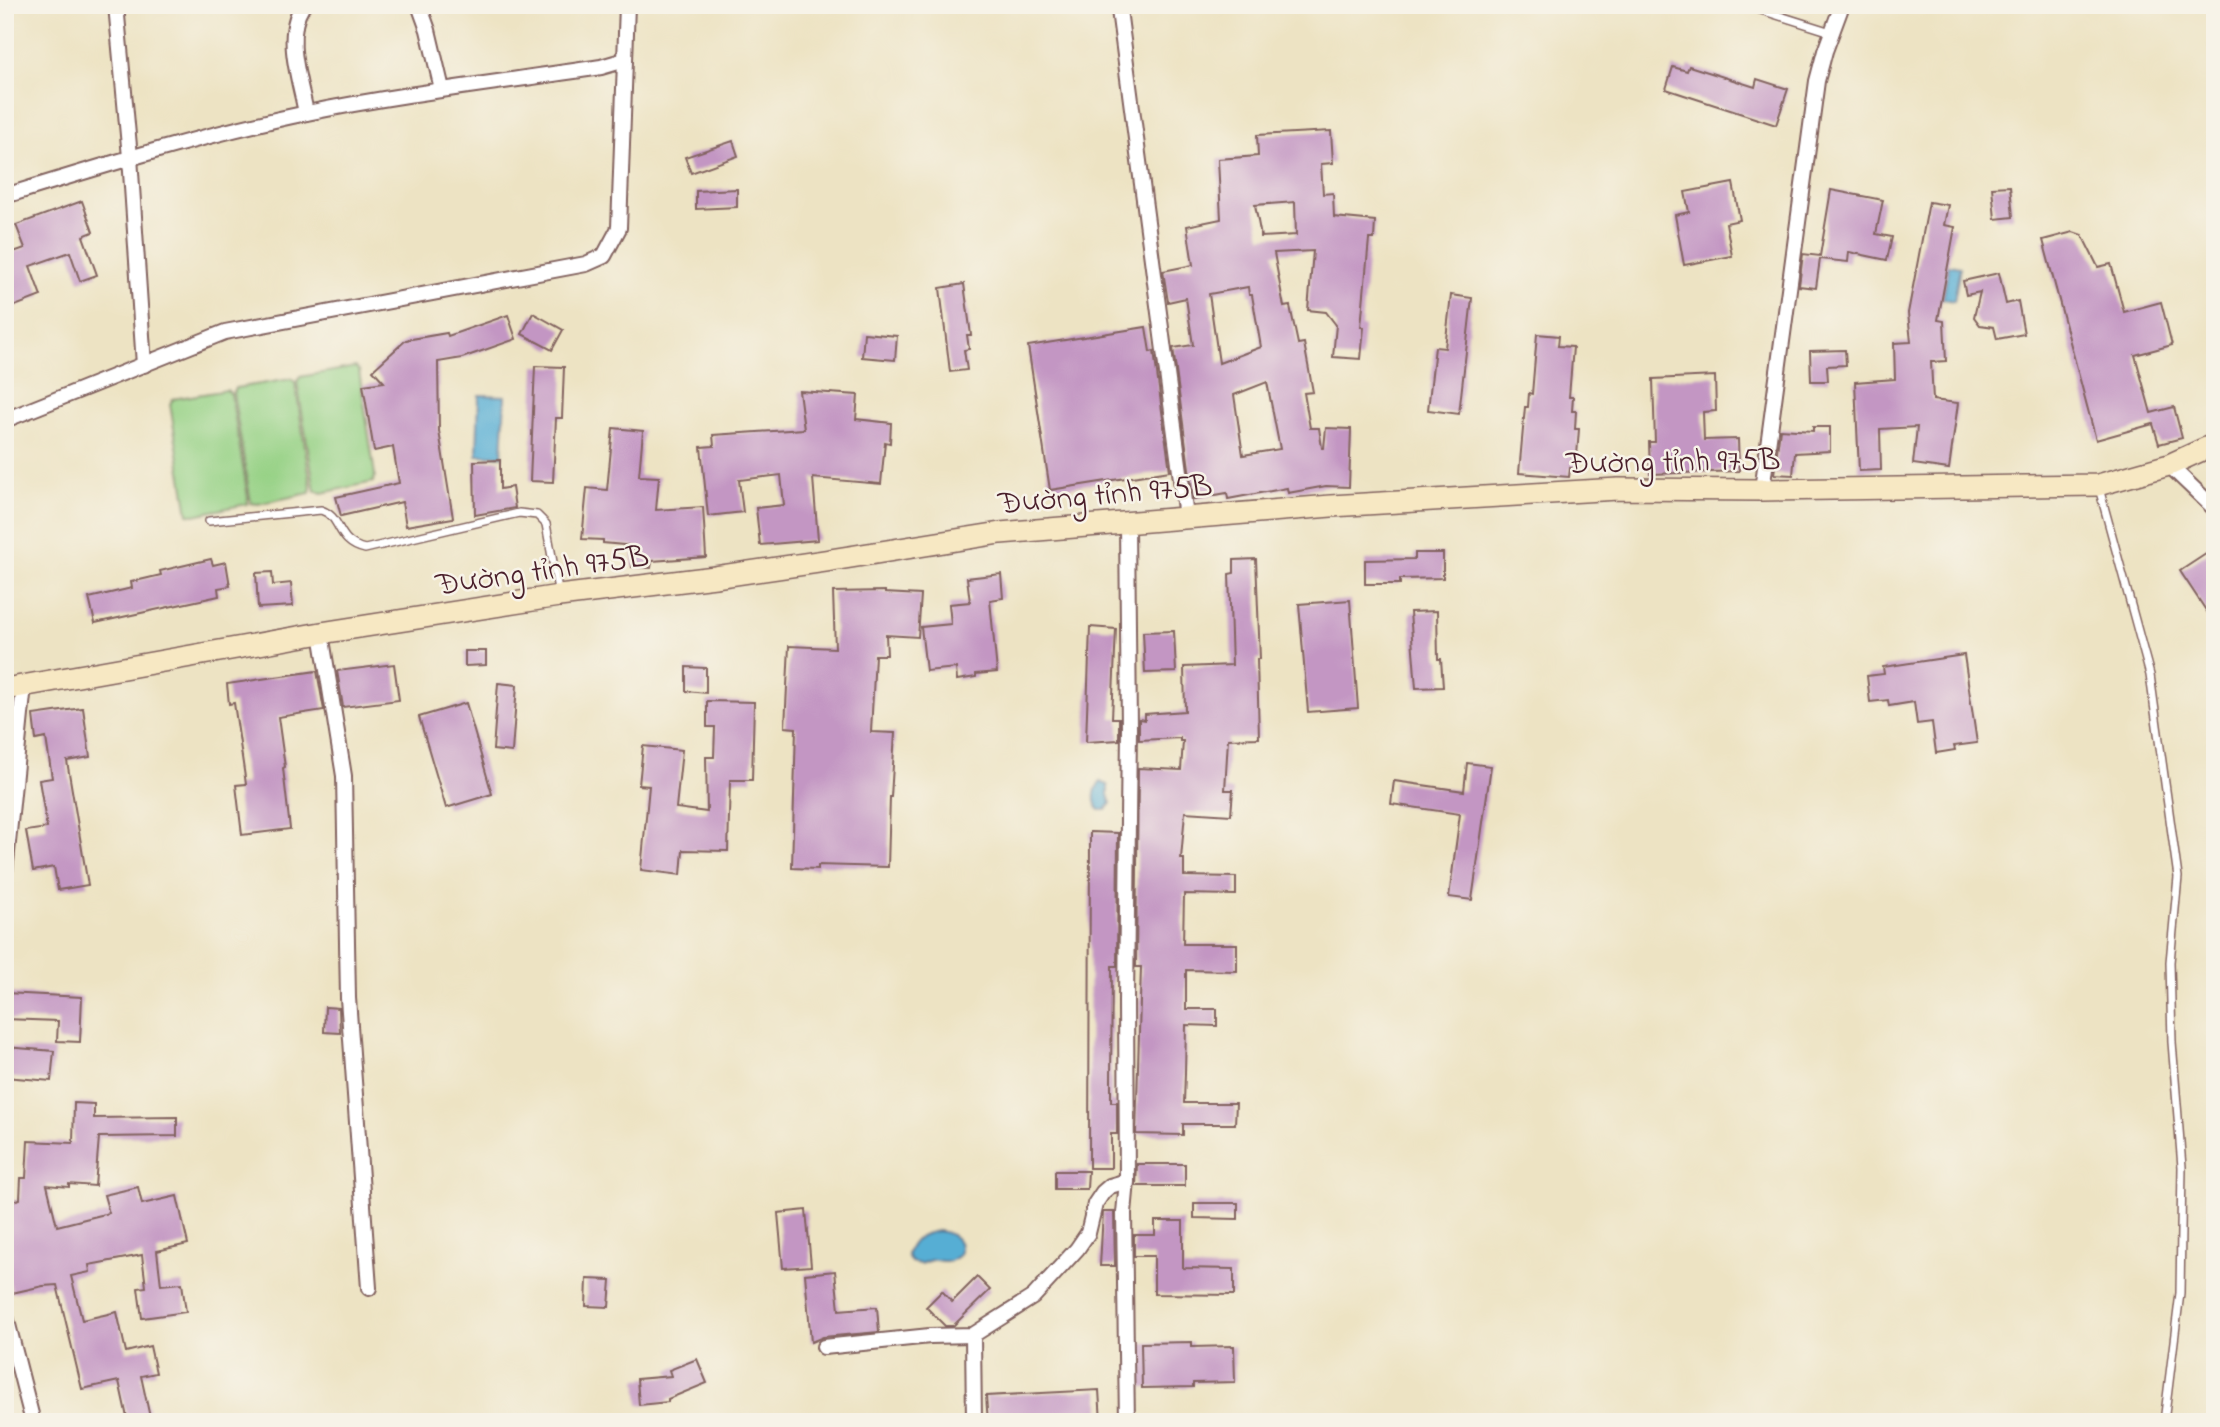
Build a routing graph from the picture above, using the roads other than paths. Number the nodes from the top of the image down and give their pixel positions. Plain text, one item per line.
1 (116, 5) edge
2 (303, 5) edge
3 (419, 5) edge
4 (627, 5) edge
5 (1745, 5) edge
6 (1842, 5) edge
7 (1119, 10) dead end
8 (1832, 32) junction
9 (625, 60) junction
10 (442, 89) junction
11 (306, 113) junction
12 (131, 157) junction
13 (5, 196) edge
14 (144, 365) junction
15 (5, 420) edge
16 (2215, 444) edge
17 (2169, 464) junction
18 (2098, 485) junction
19 (1762, 490) junction
20 (2215, 509) edge
21 (1185, 517) junction
22 (209, 521) dead end
23 (1127, 524) junction
24 (559, 596) junction
25 (321, 633) junction
26 (15, 687) edge
27 (5, 872) edge
28 (1127, 1181) junction
29 (369, 1288) dead end
30 (5, 1313) edge
31 (973, 1335) junction
32 (824, 1347) dead end
33 (33, 1422) edge
34 (974, 1422) edge
35 (1127, 1422) edge
36 (2164, 1422) edge

1 - 12 street
2 - 11 street
3 - 10 street
4 - 9 street
5 - 8 lane
6 - 8 street
7 - 21 street
8 - 19 street
9 - 10 street
9 - 14 street
10 - 11 street
11 - 12 street
12 - 13 street
12 - 14 street
14 - 15 street
16 - 17 main road, Đường tỉnh 975B
17 - 18 main road, Đường tỉnh 975B
17 - 20 street
18 - 19 main road, Đường tỉnh 975B
18 - 36 lane
19 - 21 main road, Đường tỉnh 975B
21 - 23 main road, Đường tỉnh 975B
22 - 24 lane
23 - 24 main road, Đường tỉnh 975B
23 - 28 street
24 - 25 main road, Đường tỉnh 975B
25 - 26 main road, Đường tỉnh 975B
25 - 29 street
26 - 27 street
28 - 31 street
28 - 35 street
30 - 33 street
31 - 32 street
31 - 34 street

